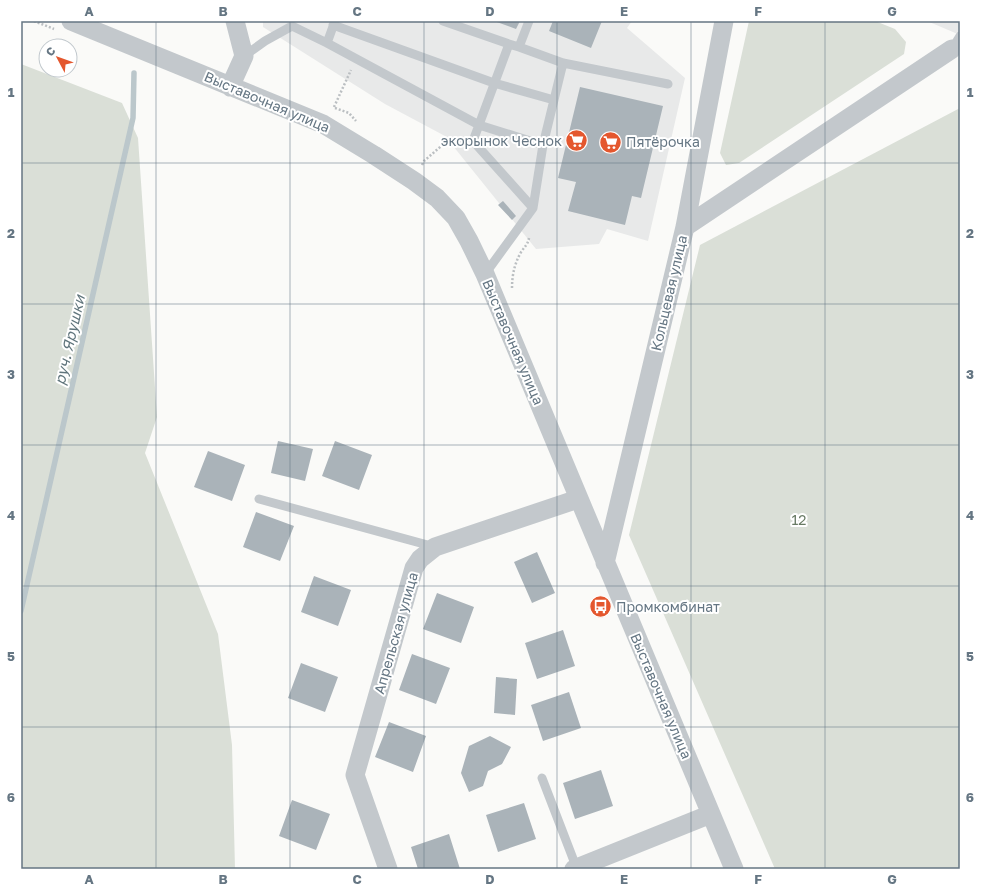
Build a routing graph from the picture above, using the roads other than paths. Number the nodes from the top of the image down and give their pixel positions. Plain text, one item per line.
1 (235, 21) edge
2 (283, 21) edge
3 (443, 21) edge
4 (529, 21) edge
5 (724, 21) edge
6 (334, 23) edge
7 (63, 26) edge
8 (292, 26) junction
9 (327, 43) junction
10 (956, 43) edge
11 (509, 44) junction
12 (520, 47) junction
13 (244, 56) junction
14 (563, 63) junction
15 (494, 83) junction
16 (668, 84) dead end
17 (230, 87) junction
18 (554, 100) junction
19 (479, 124) junction
20 (543, 145) junction
21 (533, 208) junction
22 (685, 227) junction
23 (484, 274) junction
24 (259, 499) dead end
25 (578, 499) junction
26 (435, 547) junction
27 (605, 563) junction
28 (542, 778) dead end
29 (711, 814) junction
30 (388, 869) edge
31 (576, 869) edge
32 (734, 869) edge

1 - 13 street
2 - 8 lane
3 - 11 lane
4 - 12 lane
5 - 22 street, Кольцевая улица
6 - 9 lane
6 - 15 lane
7 - 17 street, Выставочная улица
8 - 9 lane
8 - 13 lane
9 - 19 lane
10 - 22 street
11 - 12 lane
11 - 15 lane
12 - 14 lane
13 - 17 street
14 - 16 lane
14 - 18 lane
15 - 18 lane
15 - 19 lane
17 - 23 street, Выставочная улица
18 - 20 lane
19 - 20 lane
19 - 21 lane
20 - 21 lane
21 - 23 lane
22 - 27 street, Кольцевая улица
23 - 25 street, Выставочная улица
24 - 26 lane
25 - 26 street, Апрельская улица
25 - 27 street, Выставочная улица
26 - 30 street, Апрельская улица
27 - 29 street, Выставочная улица
28 - 31 lane
29 - 31 street
29 - 32 street, Выставочная улица

